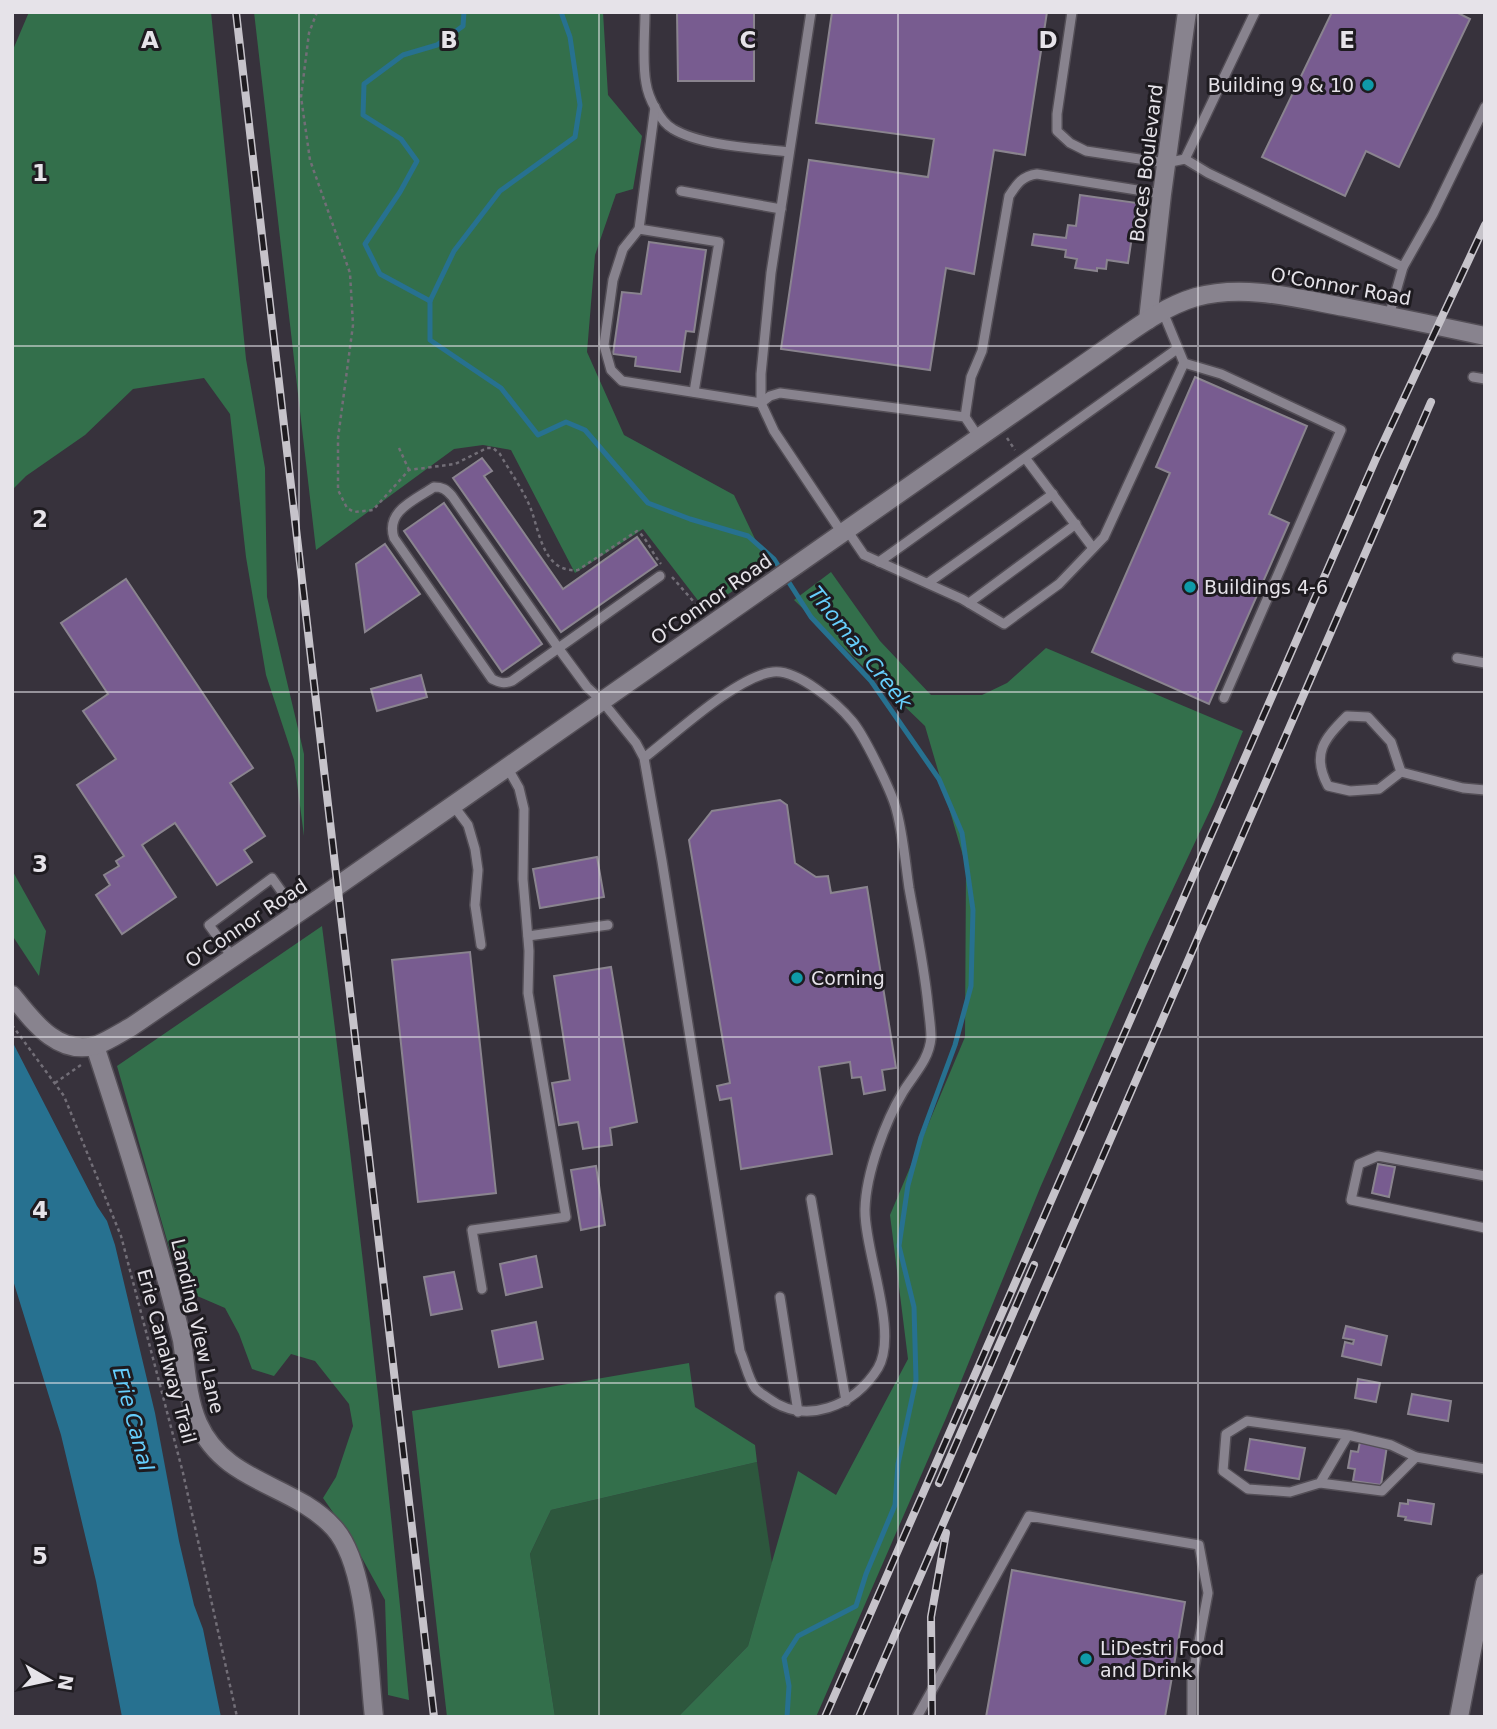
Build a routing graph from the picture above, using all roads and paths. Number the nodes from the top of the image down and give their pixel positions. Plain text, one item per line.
1 (317, 12) edge
2 (645, 12) edge
3 (811, 12) edge
4 (1072, 12) edge
5 (1187, 12) edge
6 (1255, 12) edge
7 (655, 107) junction
8 (1485, 107) edge
9 (789, 152) junction
10 (1185, 159) junction
11 (1166, 163) junction
12 (681, 191) dead end
13 (1162, 194) junction
14 (781, 209) junction
15 (639, 229) junction
16 (1403, 267) junction
17 (1155, 316) junction
18 (1390, 316) junction
19 (1485, 336) edge
20 (1177, 349) junction
21 (1184, 363) junction
22 (1474, 377) dead end
23 (1485, 380) edge
24 (694, 392) junction
25 (761, 403) junction
26 (965, 417) junction
27 (979, 438) junction
28 (399, 448) dead end
29 (1026, 458) junction
30 (409, 470) junction
31 (1053, 494) junction
32 (1076, 524) junction
33 (845, 532) junction
34 (1093, 548) junction
35 (879, 562) junction
36 (662, 572) joint
37 (671, 576) dead end
38 (928, 583) junction
39 (969, 603) junction
40 (701, 610) dead end
41 (559, 649) junction
42 (1457, 658) dead end
43 (1485, 663) edge
44 (1224, 698) dead end
45 (601, 701) junction
46 (644, 758) junction
47 (507, 767) junction
48 (1401, 772) junction
49 (1485, 790) edge
50 (453, 804) junction
51 (297, 913) junction
52 (608, 925) dead end
53 (528, 936) junction
54 (481, 944) dead end
55 (233, 958) junction
56 (12, 995) edge
57 (12, 1025) edge
58 (89, 1046) junction
59 (55, 1083) junction
60 (1485, 1176) edge
61 (811, 1199) dead end
62 (1485, 1228) edge
63 (482, 1289) dead end
64 (780, 1297) dead end
65 (846, 1401) junction
66 (798, 1412) junction
67 (1348, 1435) junction
68 (1416, 1458) junction
69 (1485, 1469) edge
70 (1320, 1483) junction
71 (1485, 1583) edge
72 (237, 1717) edge
73 (373, 1717) edge
74 (918, 1717) edge
75 (1192, 1717) edge
76 (1459, 1717) edge

1 - 30 path
2 - 7 lane
3 - 9 lane
4 - 11 lane
5 - 11 street, Boces Boulevard
6 - 10 lane
7 - 9 lane
7 - 15 lane
8 - 16 lane
9 - 14 lane
10 - 11 lane
10 - 16 lane
11 - 13 street, Boces Boulevard
12 - 14 lane
13 - 17 street, Boces Boulevard
13 - 26 lane
14 - 25 lane
15 - 24 lane
15 - 24 lane
16 - 18 lane
17 - 18 street, O'Connor Road
17 - 20 lane
17 - 27 street, O'Connor Road
18 - 19 street, O'Connor Road
20 - 21 lane
20 - 29 lane
21 - 34 lane
21 - 44 lane
22 - 23 lane
24 - 25 lane
25 - 26 lane
25 - 33 lane
26 - 27 lane
27 - 33 street, O'Connor Road
28 - 30 path
29 - 31 lane
29 - 35 lane
30 - 36 path
31 - 32 lane
31 - 38 lane
32 - 34 lane
32 - 39 lane
33 - 35 lane
33 - 45 street, O'Connor Road
34 - 39 lane
35 - 38 lane
36 - 41 lane
37 - 40 path
38 - 39 lane
41 - 41 lane
41 - 45 lane
42 - 43 lane
45 - 46 lane
45 - 47 street, O'Connor Road
46 - 65 lane
46 - 66 lane
47 - 50 street, O'Connor Road
47 - 53 lane
48 - 48 lane
48 - 49 lane
50 - 51 street, O'Connor Road
50 - 54 lane
51 - 55 street, O'Connor Road
51 - 55 lane
52 - 53 lane
53 - 63 lane
55 - 58 street, O'Connor Road
56 - 58 street
57 - 59 path, Erie Canalway Trail
58 - 59 path
58 - 73 street, Landing View Lane
59 - 72 path, Erie Canalway Trail
60 - 62 lane
61 - 65 lane
64 - 66 lane
65 - 66 lane
67 - 68 lane
67 - 70 lane
67 - 70 lane
68 - 69 lane
68 - 70 lane
71 - 76 street
74 - 75 lane

